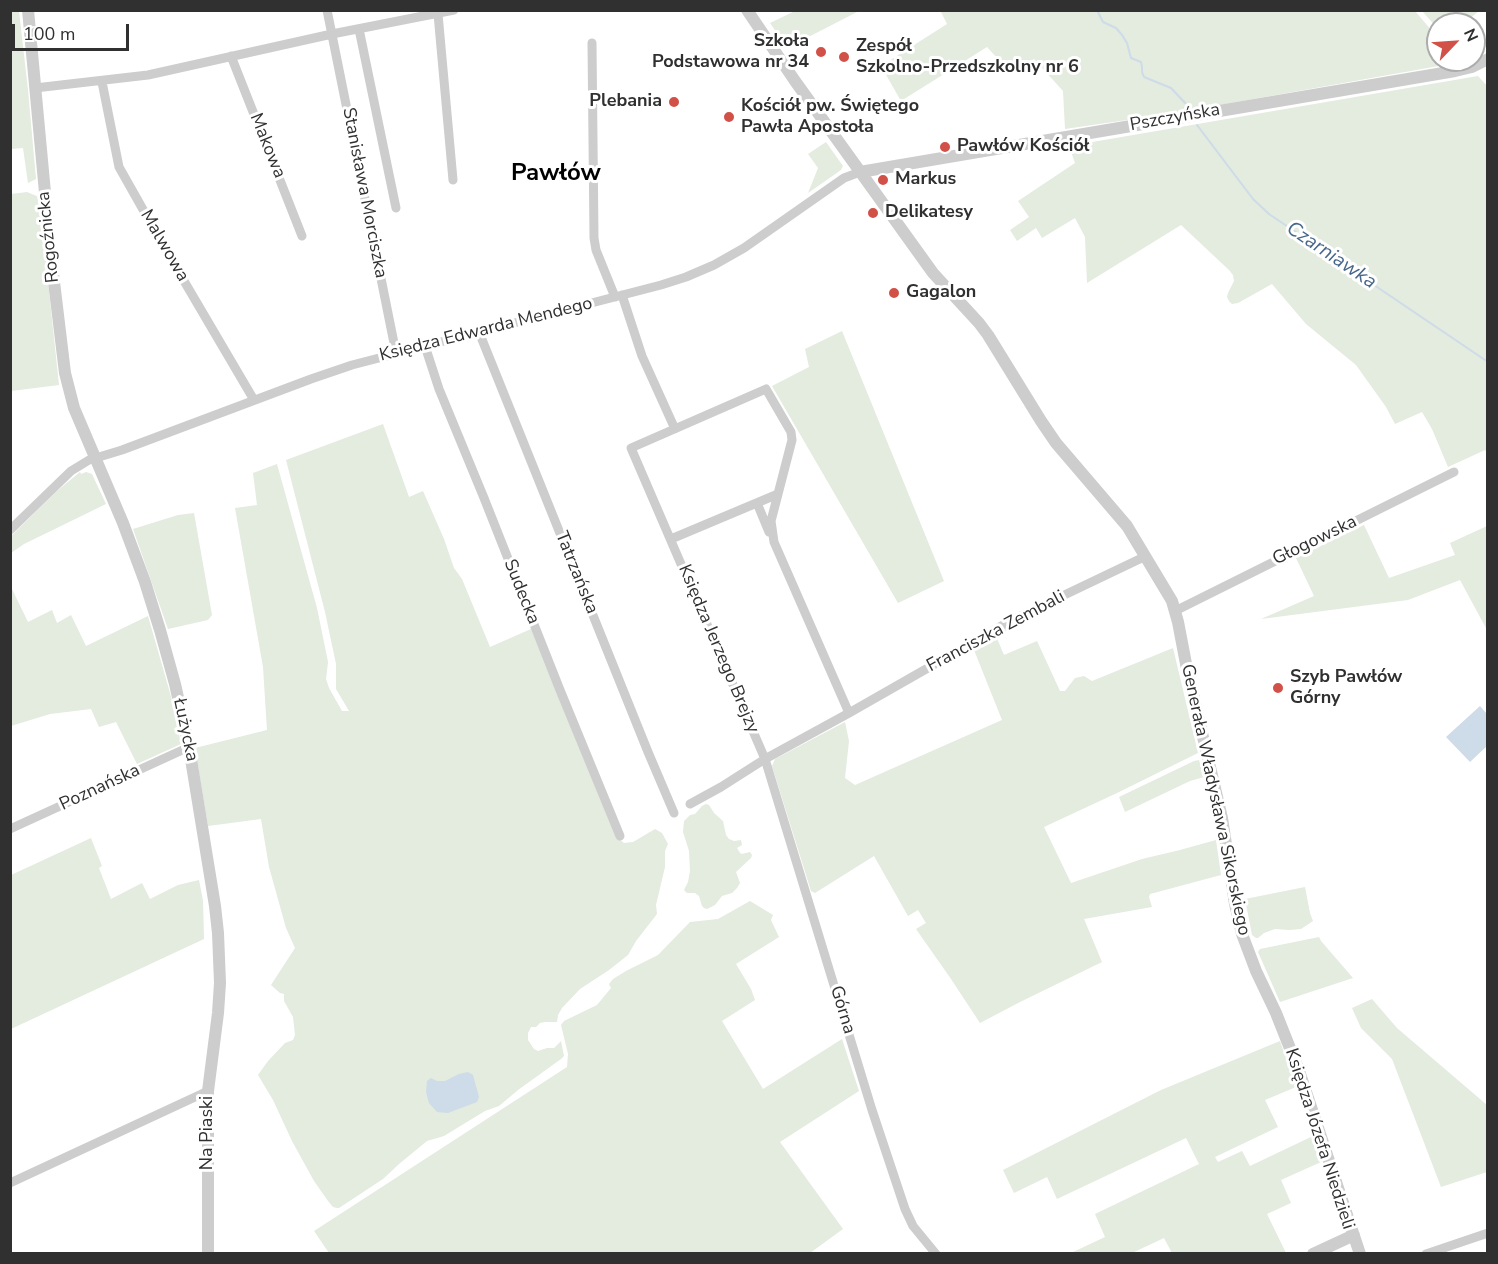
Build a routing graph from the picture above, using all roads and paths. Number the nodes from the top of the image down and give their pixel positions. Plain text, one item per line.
1 (28, 10) edge
2 (327, 10) edge
3 (454, 10) edge
4 (747, 10) edge
5 (438, 14) junction
6 (359, 28) junction
7 (332, 34) junction
8 (592, 43) dead end
9 (231, 56) junction
10 (1488, 59) edge
11 (102, 82) junction
12 (35, 88) junction
13 (860, 172) junction
14 (453, 180) dead end
15 (396, 208) dead end
16 (302, 236) dead end
17 (618, 296) junction
18 (478, 332) junction
19 (425, 346) junction
20 (396, 353) junction
21 (254, 400) junction
22 (675, 429) junction
23 (95, 459) junction
24 (1455, 472) dead end
25 (778, 494) junction
26 (757, 503) junction
27 (10, 530) edge
28 (671, 539) junction
29 (774, 542) junction
30 (1146, 556) junction
31 (1175, 610) junction
32 (849, 713) junction
33 (189, 747) junction
34 (765, 759) junction
35 (690, 804) dead end
36 (674, 813) dead end
37 (10, 829) edge
38 (620, 836) dead end
39 (218, 1013) joint
40 (1286, 1037) joint
41 (208, 1091) junction
42 (10, 1183) edge
43 (1488, 1233) edge
44 (1354, 1235) junction
45 (208, 1254) edge
46 (936, 1254) edge
47 (1312, 1254) edge
48 (1360, 1254) edge
49 (1426, 1254) edge

1 - 12 street, Rogoźnicka
2 - 7 street, Stanisława Morciszka
3 - 5 street
4 - 13 street, Generała Władysława Sikorskiego
5 - 6 street
5 - 14 street
6 - 7 street
6 - 15 street
7 - 9 street
7 - 20 street, Stanisława Morciszka
8 - 17 street
9 - 11 street
9 - 16 street, Makowa
10 - 13 street, Pszczyńska
11 - 12 street
11 - 21 street, Malwowa
12 - 23 street, Rogoźnicka
13 - 17 street, Księdza Edwarda Mendego
13 - 30 street, Generała Władysława Sikorskiego
17 - 18 street, Księdza Edwarda Mendego
17 - 22 street
18 - 19 street, Księdza Edwarda Mendego
18 - 36 street, Tatrzańska
19 - 20 street, Księdza Edwarda Mendego
19 - 38 street, Sudecka
20 - 21 street, Księdza Edwarda Mendego
21 - 23 street, Księdza Edwarda Mendego
22 - 25 street, Księdza Jerzego Brejzy
22 - 28 street, Księdza Jerzego Brejzy
23 - 27 street, Księdza Edwarda Mendego
23 - 33 street, Łużycka
24 - 31 street, Głogowska
25 - 26 street
25 - 29 street
26 - 28 street
26 - 29 street
28 - 34 street, Księdza Jerzego Brejzy
29 - 32 street
30 - 31 street, Generała Władysława Sikorskiego
30 - 32 street, Franciszka Zembali
31 - 40 street, Generała Władysława Sikorskiego
32 - 34 street, Franciszka Zembali
33 - 37 street, Poznańska
33 - 39 street, Łużycka
34 - 35 street, Franciszka Zembali
34 - 46 street, Górna
39 - 41 street, Na Piaski
40 - 44 street, Księdza Józefa Niedzieli
41 - 42 street
41 - 45 street, Na Piaski
43 - 49 street
44 - 47 street, Księdza Józefa Niedzieli
44 - 48 street

